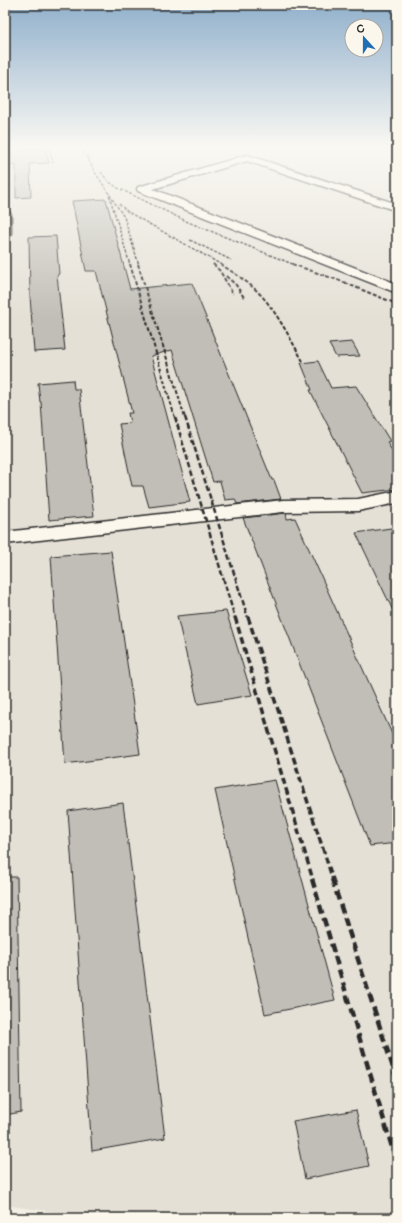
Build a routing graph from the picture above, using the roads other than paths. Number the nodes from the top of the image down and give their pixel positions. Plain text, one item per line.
1 (183, 205) edge
2 (5, 214) edge
3 (5, 234) edge
4 (397, 289) edge
5 (397, 497) edge
6 (5, 538) edge

1 - 4 lane
2 - 3 lane
5 - 6 lane

